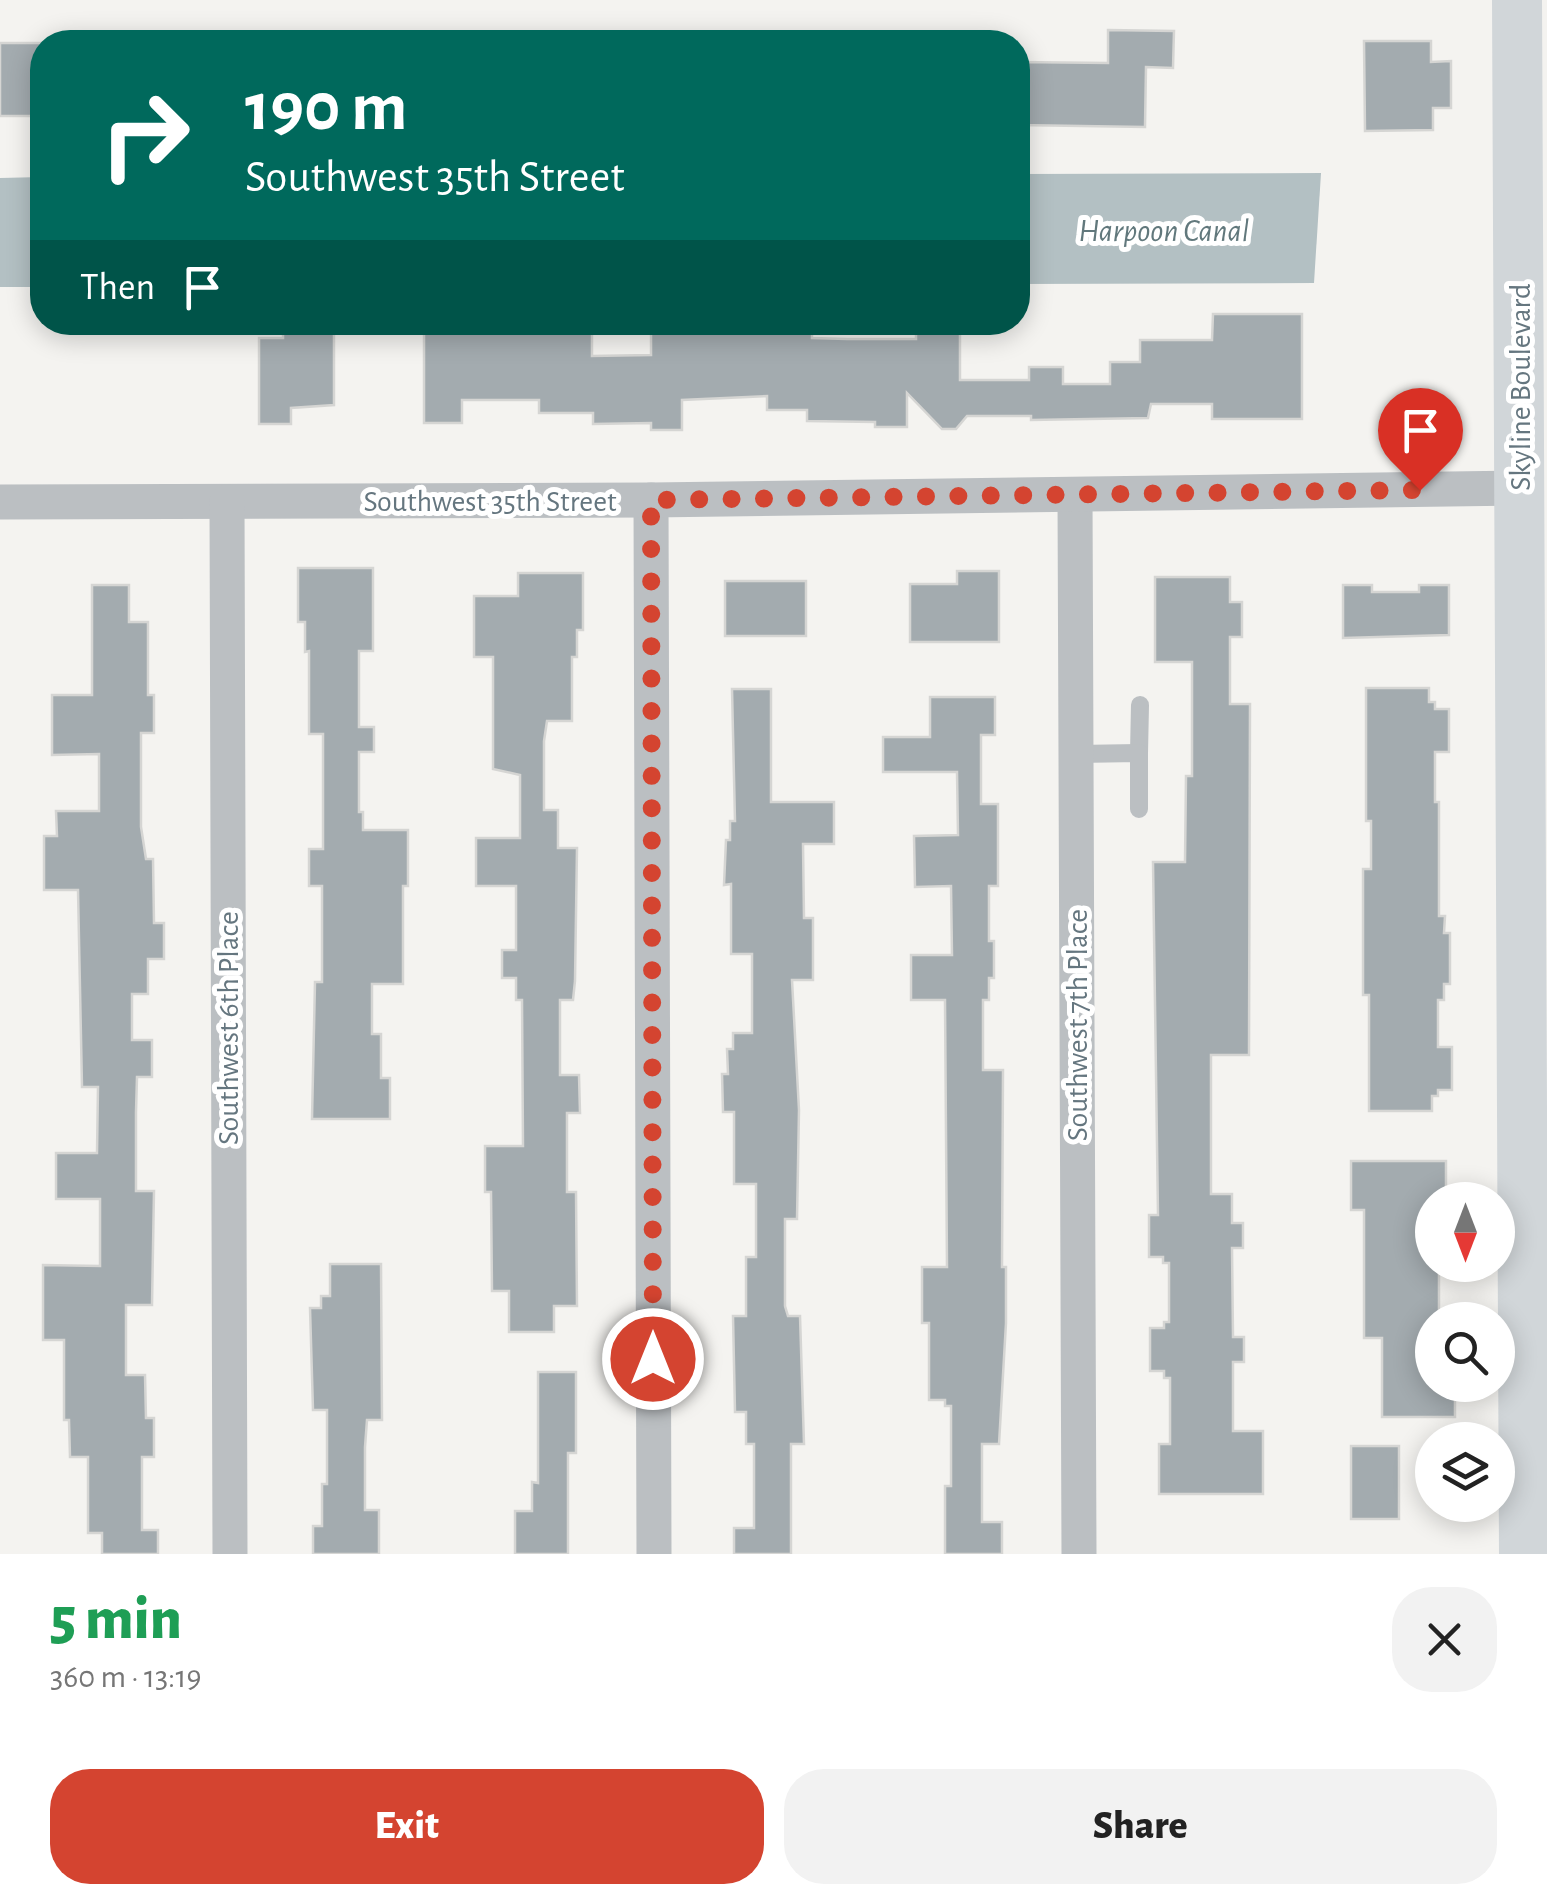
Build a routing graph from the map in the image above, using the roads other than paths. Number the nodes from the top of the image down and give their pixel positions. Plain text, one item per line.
1 (1517, 0) edge
2 (1534, 489) edge
3 (1075, 496) junction
4 (651, 500) junction
5 (0, 502) edge
6 (227, 502) junction
7 (1140, 706) dead end
8 (1139, 752) junction
9 (1076, 754) junction
10 (1139, 808) dead end
11 (230, 1554) edge
12 (654, 1554) edge
13 (1079, 1554) edge
14 (1524, 1554) edge

1 - 2 street, Skyline Boulevard
2 - 3 street, Southwest 35th Street
2 - 14 street, Skyline Boulevard
3 - 4 street, Southwest 35th Street
3 - 9 street, Southwest 7th Place
4 - 6 street, Southwest 35th Street
4 - 12 street
5 - 6 street, Southwest 35th Street
6 - 11 street, Southwest 6th Place
7 - 8 lane
8 - 9 lane
8 - 10 lane
9 - 13 street, Southwest 7th Place

